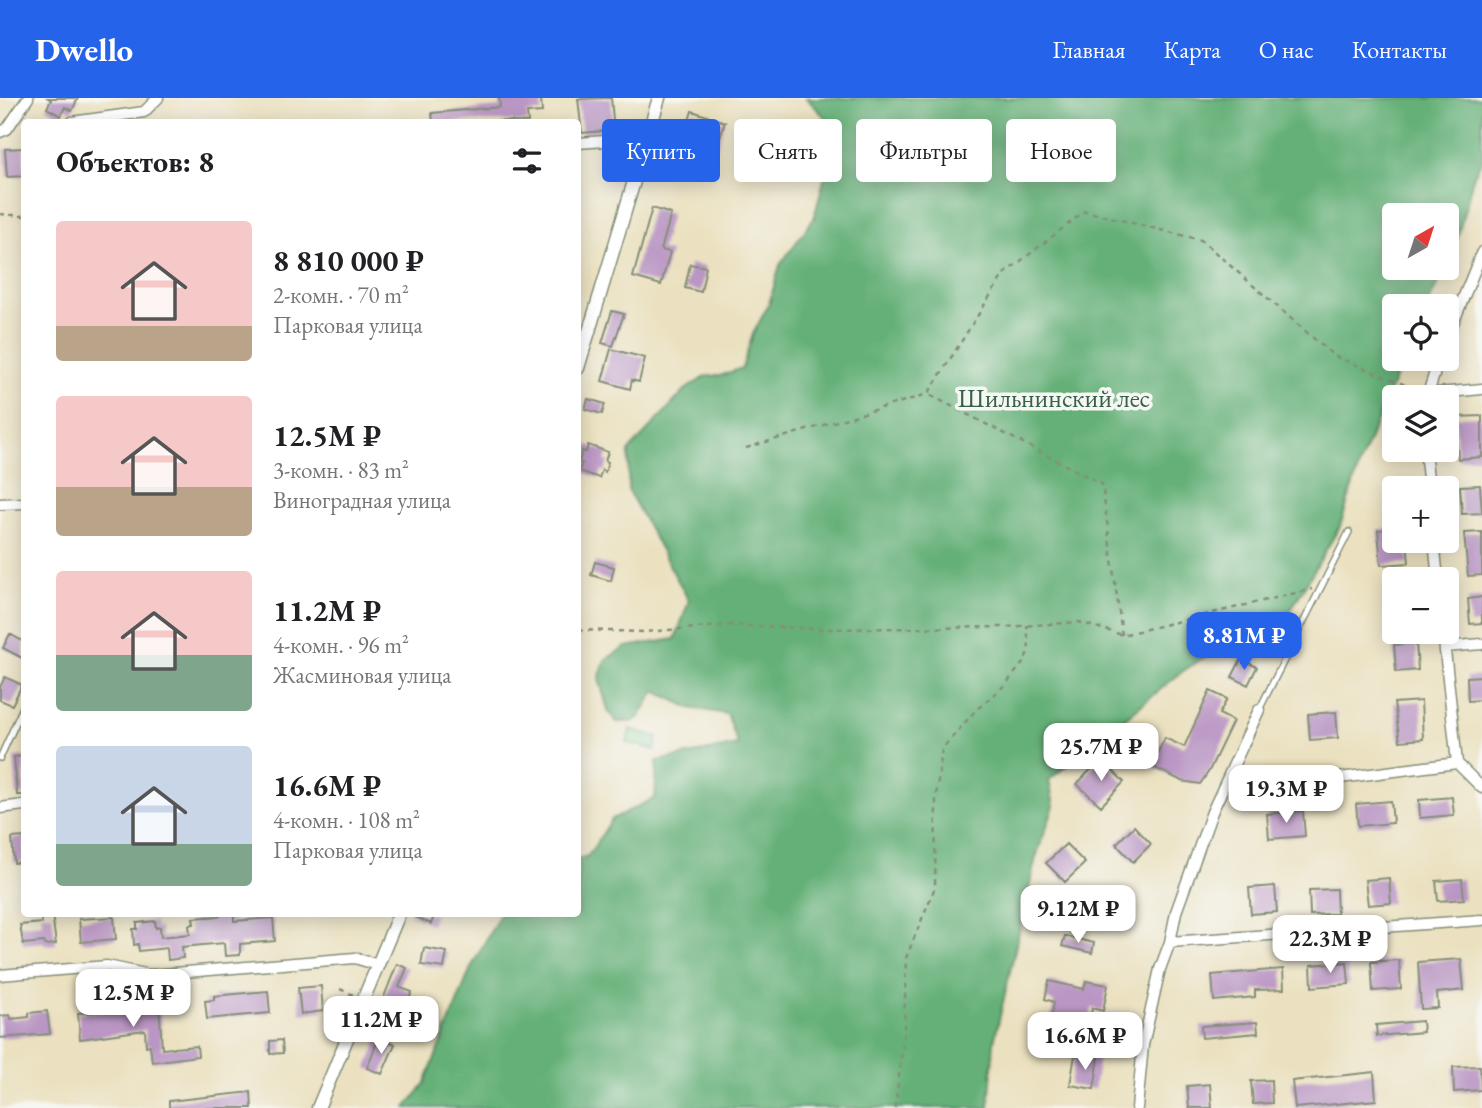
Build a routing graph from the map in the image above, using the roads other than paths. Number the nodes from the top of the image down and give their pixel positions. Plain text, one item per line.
1 (28, 98) edge
2 (158, 98) edge
3 (659, 98) edge
4 (94, 119) edge
5 (653, 119) edge
6 (0, 132) edge
7 (602, 141) edge
8 (581, 143) edge
9 (634, 182) edge
10 (1482, 252) edge
11 (1459, 309) edge
12 (581, 353) edge
13 (1482, 389) edge
14 (1459, 392) edge
15 (21, 503) edge
16 (0, 504) edge
17 (1349, 532) dead end
18 (1445, 644) edge
19 (1482, 644) edge
20 (1445, 647) junction
21 (1259, 710) joint
22 (21, 714) edge
23 (0, 758) edge
24 (1457, 763) junction
25 (1285, 785) dead end
26 (1482, 788) edge
27 (21, 805) edge
28 (0, 807) edge
29 (398, 917) edge
30 (1482, 920) edge
31 (1170, 942) junction
32 (378, 965) junction
33 (0, 975) edge
34 (318, 1108) edge
35 (1137, 1108) edge

1 - 6 street
2 - 4 street
3 - 5 street
7 - 8 street
9 - 12 street
10 - 11 street
13 - 14 street
15 - 16 street
17 - 21 lane
18 - 20 street
19 - 20 street
20 - 24 street
21 - 31 street
22 - 23 lane
24 - 25 street
24 - 26 street
27 - 28 street
29 - 32 street
30 - 31 street
31 - 35 street
32 - 33 street
32 - 34 street

